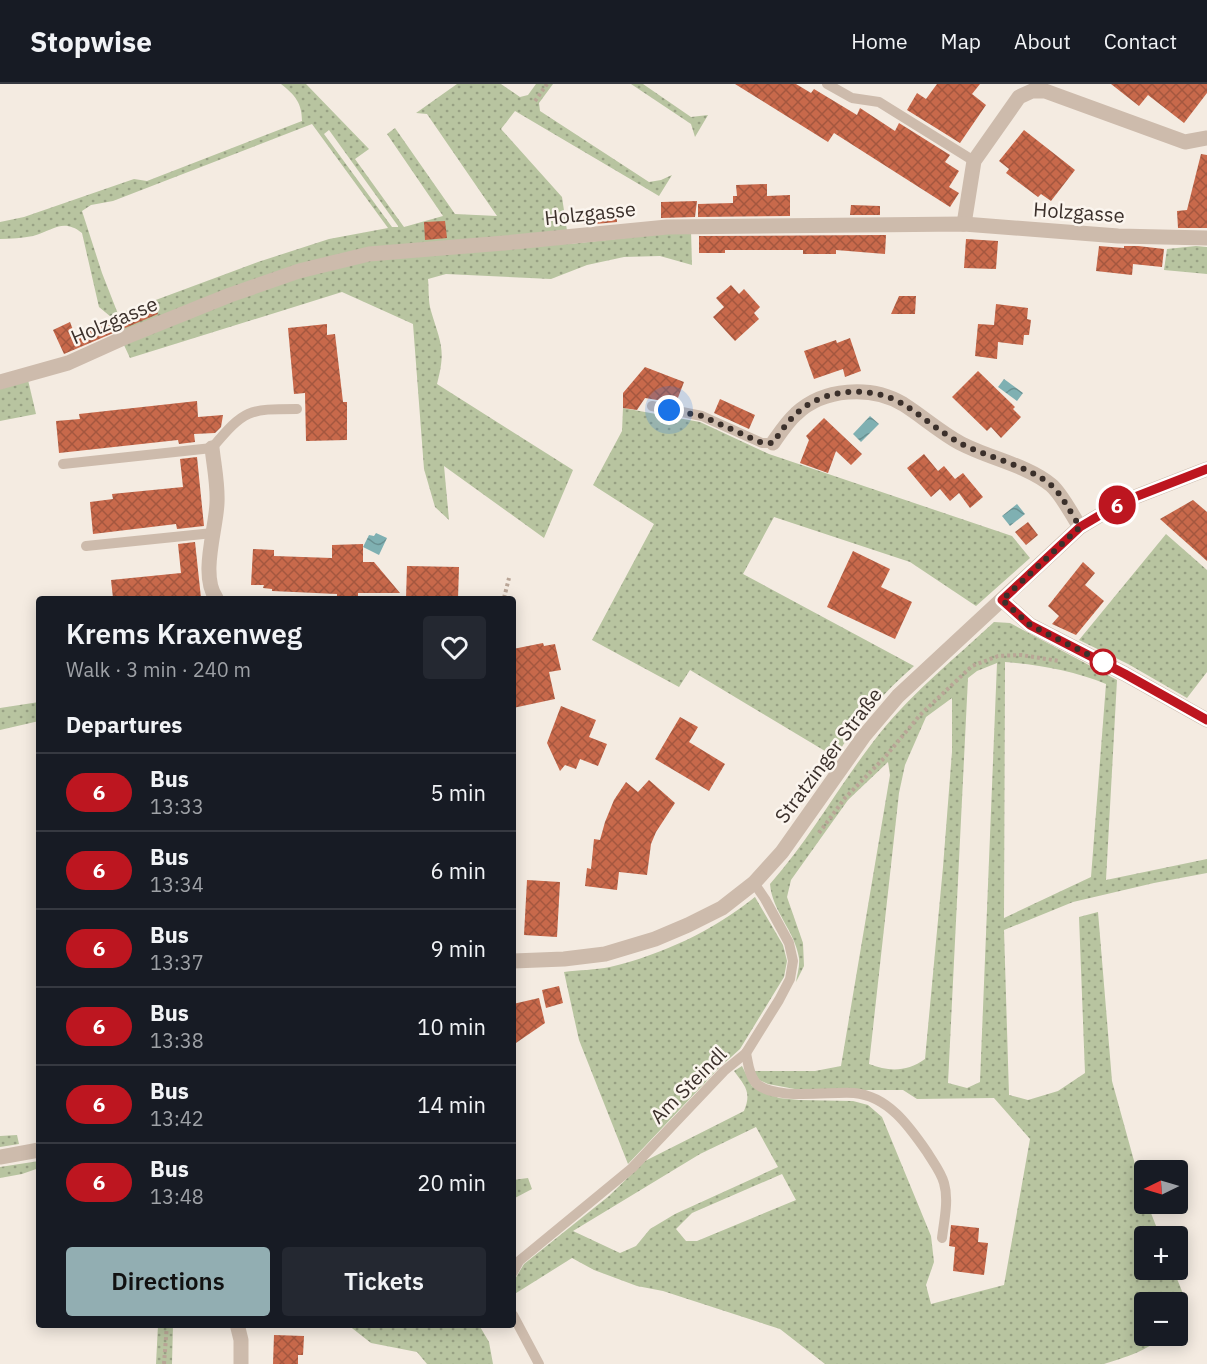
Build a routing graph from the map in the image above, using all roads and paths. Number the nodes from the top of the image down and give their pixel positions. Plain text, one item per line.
1 (547, 84) edge
2 (827, 84) edge
3 (535, 101) dead end
4 (1207, 138) edge
5 (974, 162) junction
6 (964, 224) junction
7 (1207, 238) edge
8 (0, 382) edge
9 (652, 406) dead end
10 (297, 409) dead end
11 (773, 443) joint
12 (212, 448) junction
13 (63, 464) dead end
14 (1207, 469) edge
15 (1080, 527) junction
16 (213, 533) junction
17 (86, 546) dead end
18 (509, 578) dead end
19 (215, 596) edge
20 (504, 596) edge
21 (1002, 600) junction
22 (1062, 661) dead end
23 (1207, 720) edge
24 (813, 842) dead end
25 (753, 883) junction
26 (516, 961) edge
27 (746, 1053) junction
28 (36, 1151) edge
29 (0, 1157) edge
30 (942, 1238) dead end
31 (516, 1266) edge
32 (516, 1321) edge
33 (167, 1328) edge
34 (238, 1328) edge
35 (164, 1364) edge
36 (241, 1364) edge
37 (539, 1364) edge

1 - 3 path
2 - 5 lane
4 - 5 street
5 - 6 street
6 - 7 street, Holzgasse
6 - 8 street, Holzgasse
9 - 11 lane
10 - 12 lane
11 - 15 street
12 - 13 lane
12 - 16 street
14 - 15 street, Stratzinger Straße
15 - 21 street, Stratzinger Straße
16 - 17 lane
16 - 19 street
18 - 20 path
21 - 23 street
21 - 25 street, Stratzinger Straße
22 - 24 path
25 - 26 street, Stratzinger Straße
25 - 27 lane, Am Steindl
27 - 30 lane
27 - 31 lane, Am Steindl
28 - 29 street
32 - 37 lane
33 - 35 path
34 - 36 street

